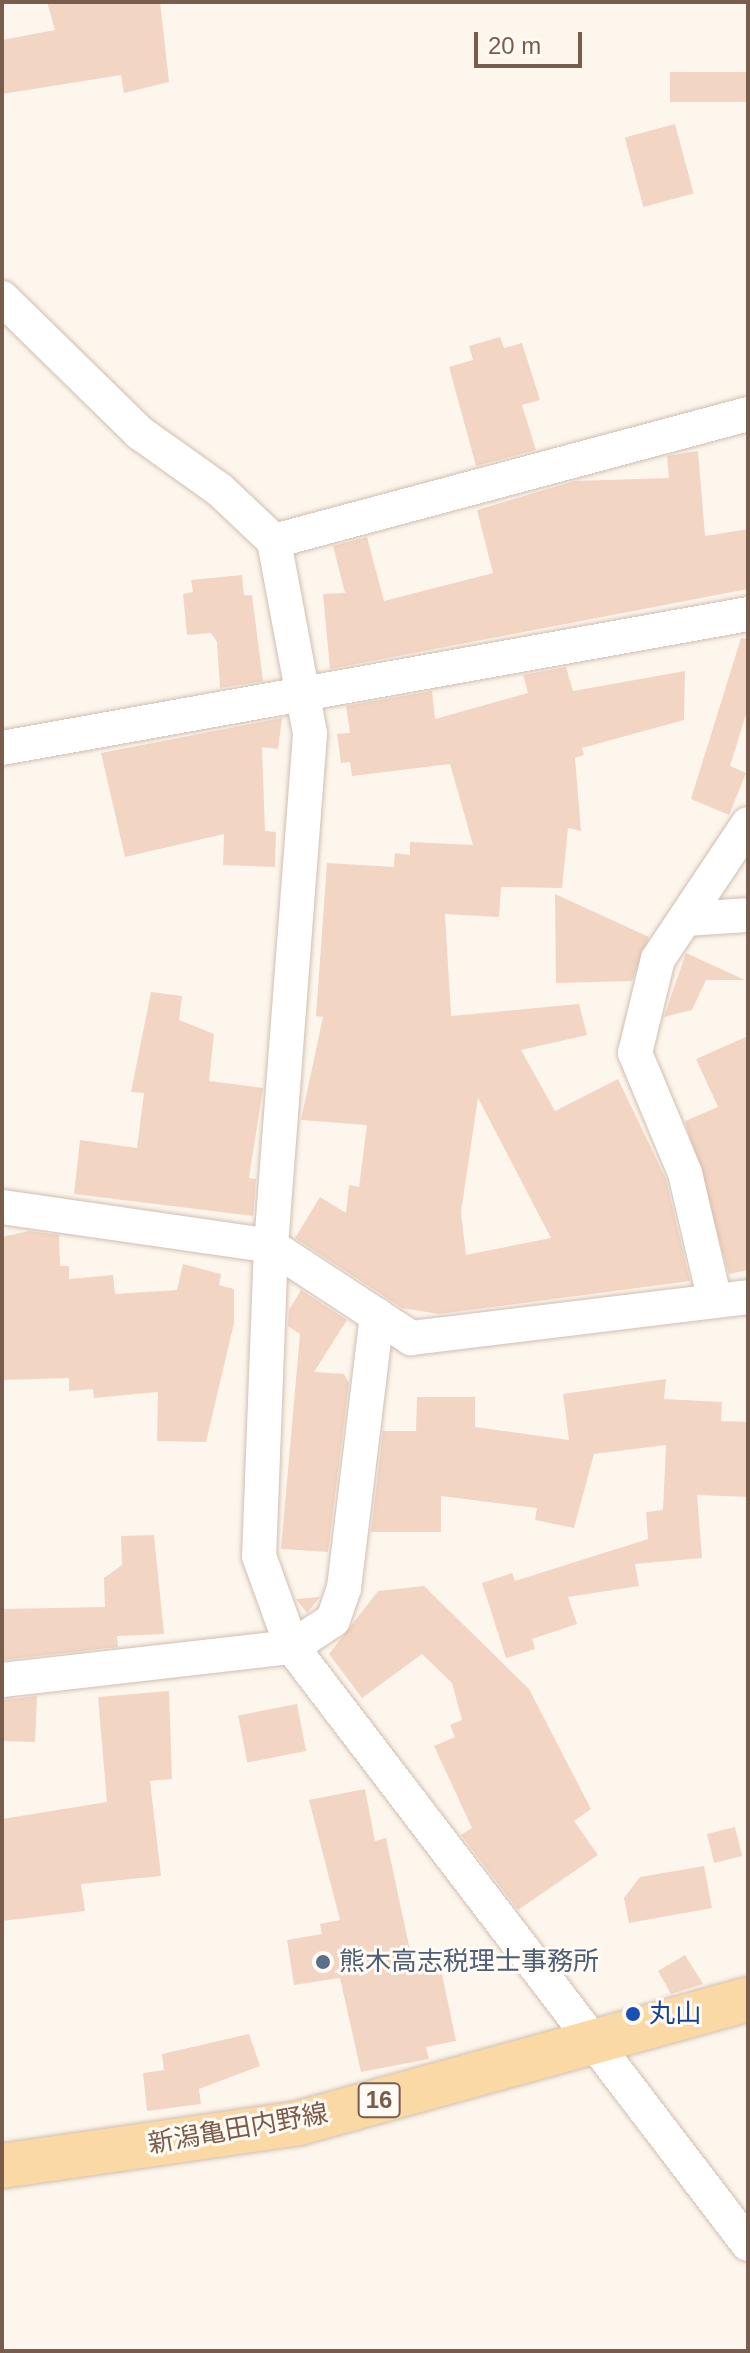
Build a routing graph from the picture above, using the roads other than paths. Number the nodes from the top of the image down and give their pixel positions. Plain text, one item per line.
1 (2, 298) edge
2 (748, 414) edge
3 (274, 541) junction
4 (748, 614) edge
5 (304, 693) junction
6 (2, 748) edge
7 (748, 824) edge
8 (748, 915) edge
9 (688, 919) junction
10 (2, 1207) edge
11 (271, 1246) junction
12 (731, 1299) edge
13 (377, 1315) junction
14 (292, 1647) junction
15 (2, 1680) edge
16 (748, 1999) edge
17 (591, 2041) junction
18 (2, 2166) edge
19 (748, 2244) edge

1 - 3 street
2 - 3 street
3 - 5 street
4 - 5 street
5 - 6 street
5 - 11 street
7 - 9 street
8 - 9 street
9 - 12 street
10 - 11 street
11 - 13 street
11 - 14 street
12 - 13 street
13 - 14 street
14 - 15 street
14 - 17 street
16 - 17 main road, 新潟亀田内野線 / 16
17 - 18 main road, 新潟亀田内野線 / 16
17 - 19 street

